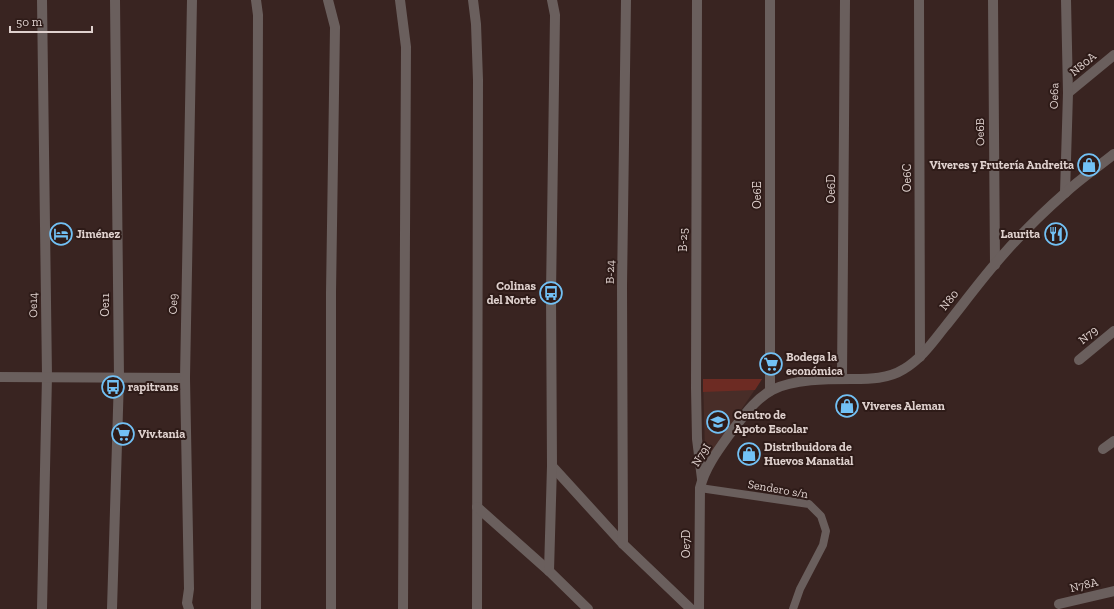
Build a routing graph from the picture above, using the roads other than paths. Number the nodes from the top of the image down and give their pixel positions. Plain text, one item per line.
1 (42, 0) edge
2 (115, 0) edge
3 (192, 0) edge
4 (256, 0) edge
5 (328, 0) edge
6 (400, 0) edge
7 (473, 0) edge
8 (552, 0) edge
9 (626, 0) edge
10 (697, 0) edge
11 (770, 0) edge
12 (846, 0) edge
13 (919, 0) edge
14 (993, 0) edge
15 (1066, 0) edge
16 (1114, 55) edge
17 (1068, 92) junction
18 (1114, 154) edge
19 (1065, 193) junction
20 (995, 265) junction
21 (1114, 331) edge
22 (920, 357) junction
23 (1079, 360) dead end
24 (47, 376) junction
25 (0, 377) edge
26 (119, 377) junction
27 (185, 378) junction
28 (842, 379) junction
29 (770, 391) junction
30 (1114, 440) edge
31 (1103, 449) dead end
32 (552, 466) junction
33 (701, 484) junction
34 (478, 507) junction
35 (623, 544) junction
36 (548, 571) junction
37 (1114, 591) edge
38 (1059, 604) dead end
39 (42, 609) edge
40 (112, 609) edge
41 (189, 609) edge
42 (256, 609) edge
43 (331, 609) edge
44 (403, 609) edge
45 (478, 609) edge
46 (588, 609) edge
47 (692, 609) edge
48 (699, 609) edge
49 (793, 609) edge

1 - 24 street, Oe14
2 - 26 street, Oe11
3 - 27 street, Oe9
4 - 42 street
5 - 43 street
6 - 44 street
7 - 34 street
8 - 32 street
9 - 35 street, B-24
10 - 33 street, B-25
11 - 29 street, Oe6E
12 - 28 street, Oe6D
13 - 22 street, Oe6C
14 - 20 street, Oe6B
15 - 17 street, Oe6a
16 - 17 street, N80A
17 - 19 street, Oe6a
18 - 19 street, N80
19 - 20 street, N80
20 - 22 street, N80
21 - 23 street, N79
22 - 28 street, N80
24 - 25 street
24 - 26 street
24 - 39 street, Oe14
26 - 27 street
26 - 40 street, Oe11
27 - 41 street, Oe9
28 - 29 street, N80
29 - 33 street, N79I
30 - 31 street
32 - 35 street
32 - 36 street
33 - 48 street, Oe7D
33 - 49 street, Sendero s/n
34 - 36 street
34 - 45 street
35 - 47 street
36 - 46 street
37 - 38 street, N78A

